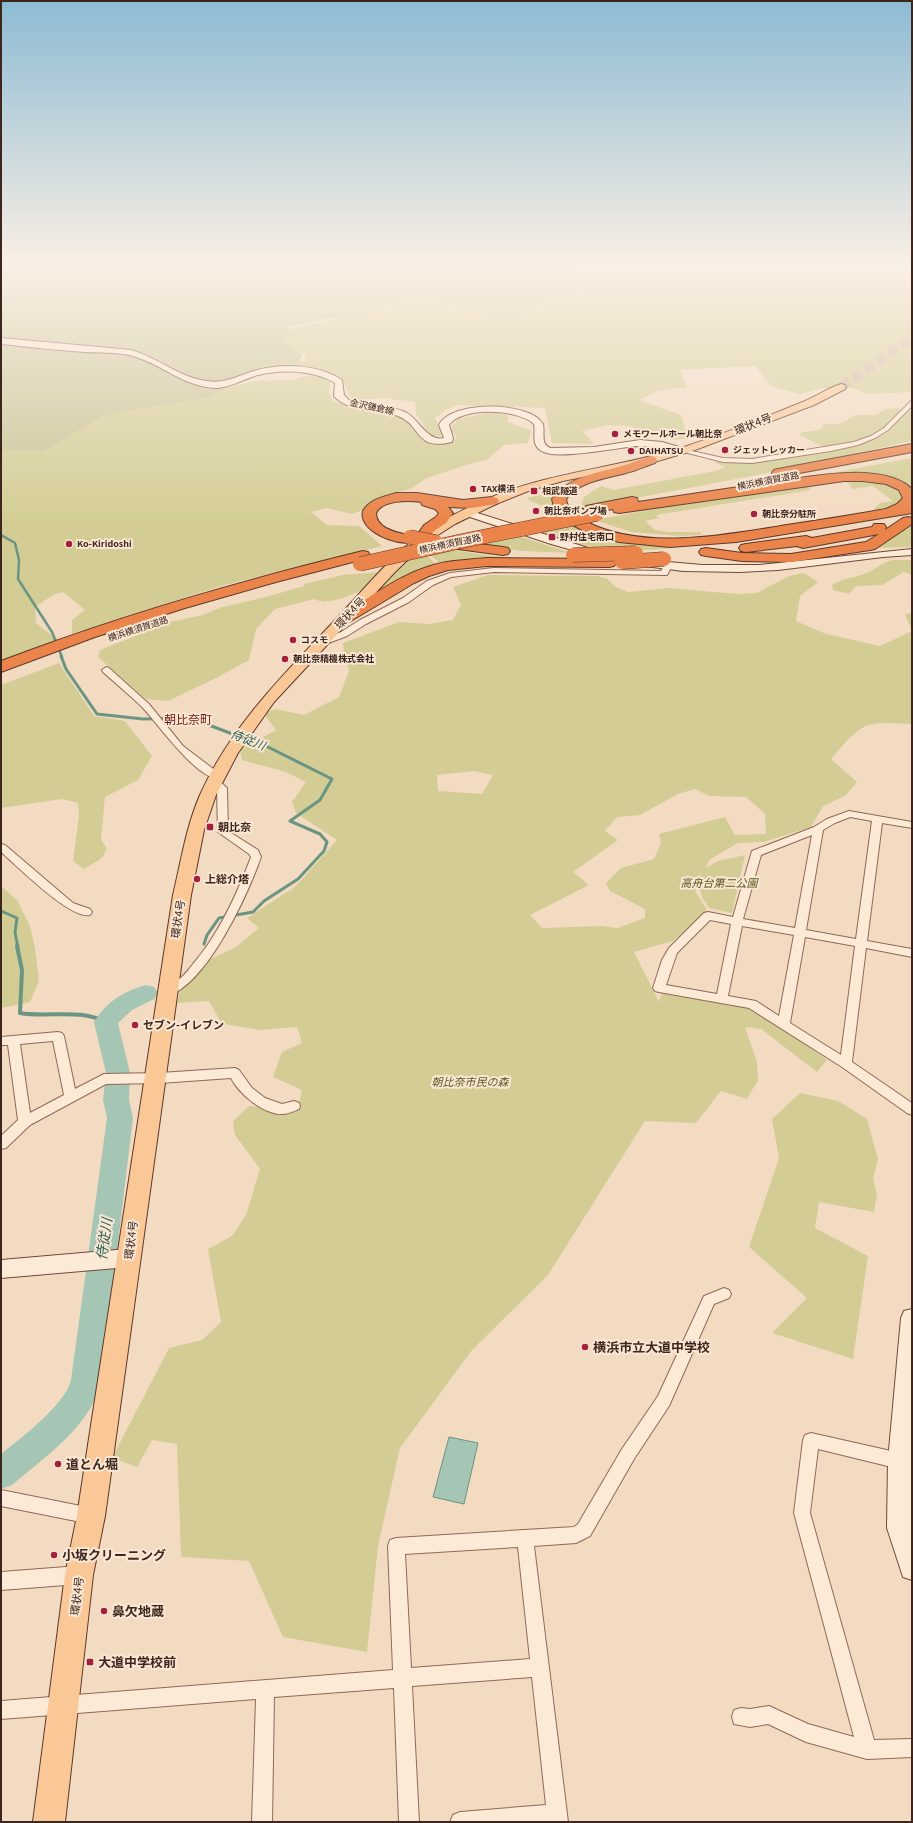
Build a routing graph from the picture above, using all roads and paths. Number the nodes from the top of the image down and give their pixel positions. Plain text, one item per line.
1 (106, 351) edge
2 (841, 387) tunnel mouth
3 (912, 402) edge
4 (912, 443) edge
5 (912, 448) edge
6 (683, 451) junction
7 (912, 454) edge
8 (651, 460) junction
9 (789, 471) junction
10 (492, 501) junction
11 (619, 510) junction
12 (468, 512) junction
13 (594, 512) junction
14 (911, 516) edge
15 (877, 526) junction
16 (421, 541) junction
17 (757, 542) junction
18 (705, 552) junction
19 (912, 552) edge
20 (723, 554) junction
21 (639, 555) junction
22 (666, 562) junction
23 (346, 618) junction
24 (322, 642) junction
25 (106, 670) dead end
26 (6, 672) edge
27 (216, 779) junction
28 (877, 820) junction
29 (912, 826) edge
30 (818, 830) junction
31 (1, 848) edge
32 (86, 912) dead end
33 (737, 921) junction
34 (801, 932) junction
35 (861, 943) junction
36 (912, 953) edge
37 (167, 992) junction
38 (722, 998) junction
39 (784, 1024) junction
40 (7, 1040) edge
41 (846, 1064) junction
42 (155, 1077) junction
43 (71, 1098) junction
44 (294, 1106) dead end
45 (912, 1110) edge
46 (25, 1122) junction
47 (2, 1143) edge
48 (128, 1258) junction
49 (1, 1269) edge
50 (724, 1294) dead end
51 (912, 1318) edge
52 (908, 1396) edge
53 (900, 1461) junction
54 (1, 1498) edge
55 (91, 1516) junction
56 (525, 1538) junction
57 (912, 1568) edge
58 (79, 1575) junction
59 (1, 1580) edge
60 (540, 1667) junction
61 (402, 1678) junction
62 (265, 1689) junction
63 (64, 1705) junction
64 (1, 1710) edge
65 (741, 1717) dead end
66 (912, 1748) edge
67 (867, 1750) junction
68 (557, 1818) edge
69 (48, 1822) edge
70 (262, 1822) edge
71 (409, 1822) edge
72 (460, 1822) edge

1 - 6 main road, 金沢鎌倉線
2 - 6 main road, 環状4号
3 - 6 street
4 - 9 highway
5 - 9 highway, 横浜横須賀道路
6 - 8 main road, 環状4号
7 - 11 highway, 横浜横須賀道路
8 - 10 main road, 環状4号
8 - 17 highway
9 - 13 highway, 横浜横須賀道路
10 - 12 main road, 環状4号
10 - 16 highway
11 - 13 highway, 横浜横須賀道路
11 - 15 highway
12 - 16 main road, 環状4号
12 - 22 main road
13 - 26 highway, 横浜横須賀道路, bridge
14 - 15 highway
14 - 15 highway
15 - 17 highway
15 - 17 highway
15 - 20 highway
16 - 21 highway
16 - 23 main road, 環状4号
17 - 18 highway
17 - 20 highway
17 - 21 highway
18 - 20 highway
18 - 21 highway
18 - 22 highway
19 - 22 main road
22 - 23 highway, bridge
22 - 24 street
23 - 24 main road, 環状4号
24 - 27 main road, 環状4号
25 - 27 street
27 - 37 main road, 環状4号
27 - 37 street
28 - 29 street
28 - 30 street
28 - 35 street
30 - 33 street
30 - 34 street
31 - 32 street
33 - 34 street
33 - 38 street
33 - 38 street
34 - 35 street
34 - 39 street
35 - 36 street
35 - 41 street
37 - 42 main road, 環状4号
38 - 39 street
39 - 41 street
40 - 43 street
40 - 46 street
41 - 45 street
42 - 43 street
42 - 44 street
42 - 48 main road, 環状4号
43 - 46 street
46 - 47 street
48 - 49 main road
48 - 55 main road, 環状4号
50 - 56 street
51 - 52 main road
52 - 53 main road
53 - 57 main road
53 - 67 street
54 - 55 street
55 - 58 main road, 環状4号
56 - 60 street
56 - 61 street
58 - 59 street
58 - 63 main road, 環状4号
60 - 61 street
60 - 68 street
61 - 62 street
61 - 71 street
62 - 63 street
62 - 70 street
63 - 64 street
63 - 69 main road, 環状4号
65 - 67 street
66 - 67 street
68 - 72 street

